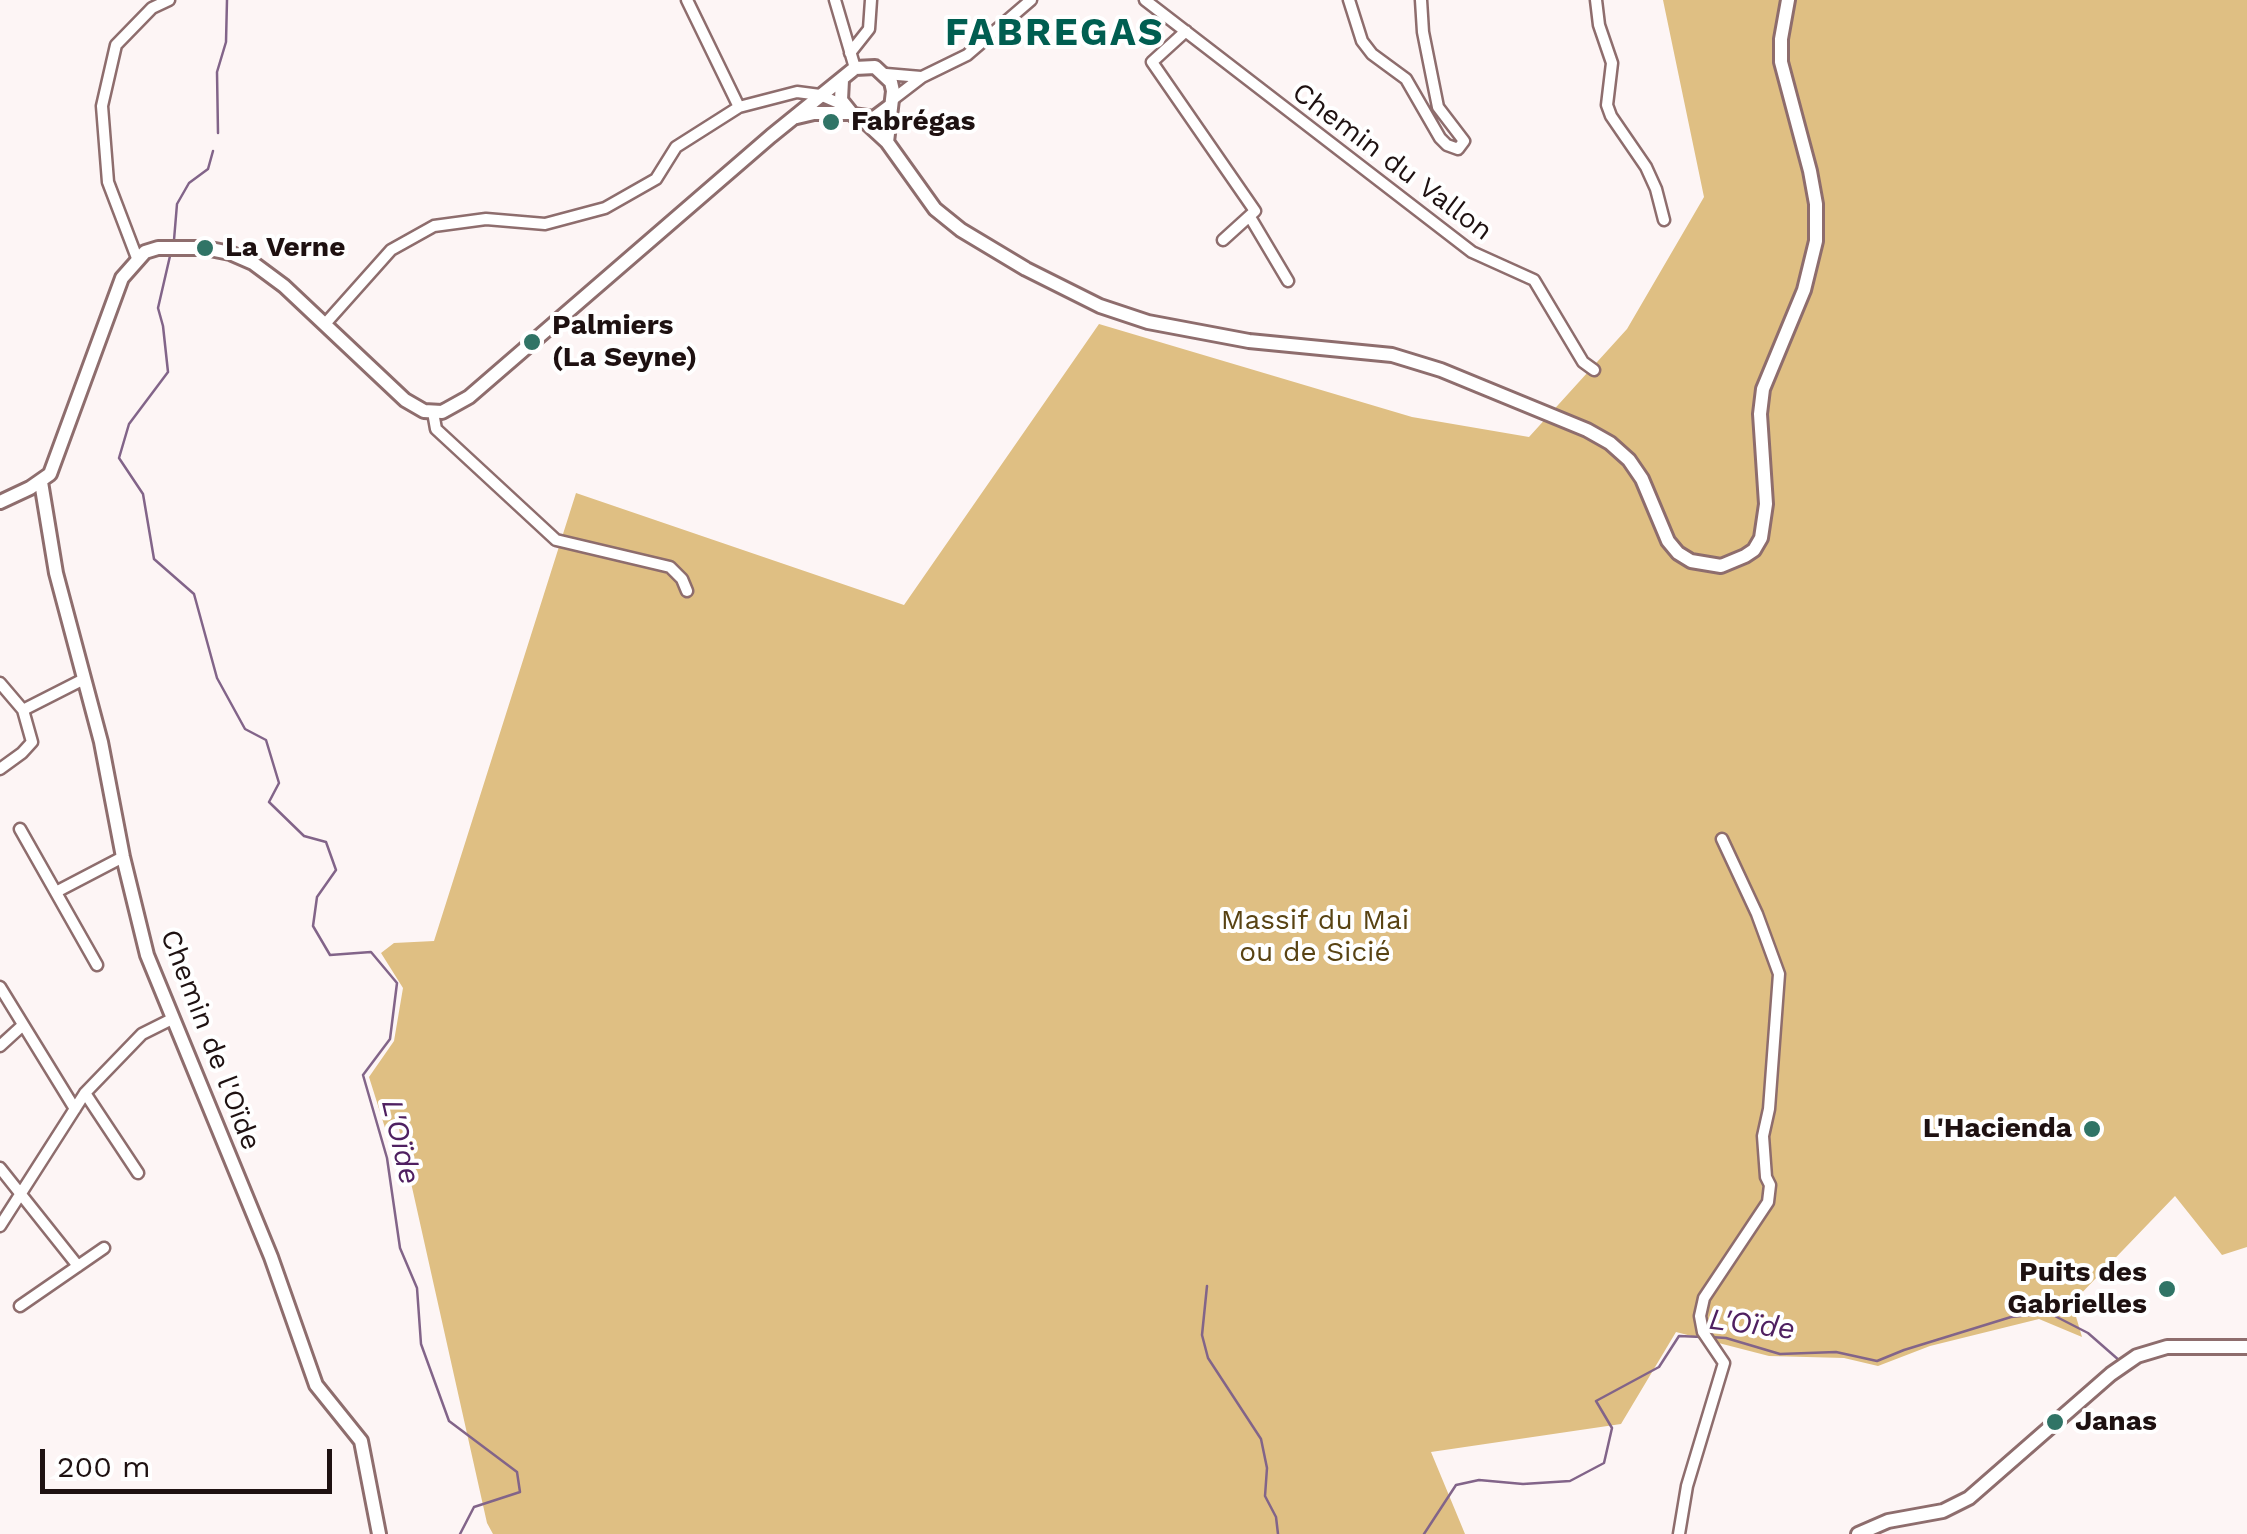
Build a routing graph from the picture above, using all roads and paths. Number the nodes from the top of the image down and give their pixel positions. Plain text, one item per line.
1 (169, 0) edge
2 (687, 0) edge
3 (834, 0) edge
4 (871, 0) edge
5 (1031, 0) edge
6 (1145, 0) edge
7 (1348, 0) edge
8 (1422, 0) edge
9 (1596, 0) edge
10 (1788, 0) edge
11 (154, 3) edge
12 (1186, 31) junction
13 (850, 53) junction
14 (855, 68) junction
15 (886, 74) junction
16 (922, 77) junction
17 (843, 79) junction
18 (820, 95) junction
19 (891, 103) junction
20 (739, 107) junction
21 (851, 112) junction
22 (793, 118) junction
23 (887, 142) junction
24 (1250, 217) junction
25 (1664, 220) dead end
26 (1223, 240) dead end
27 (137, 258) junction
28 (1288, 281) dead end
29 (325, 324) junction
30 (1594, 370) dead end
31 (433, 412) junction
32 (41, 482) junction
33 (0, 502) edge
34 (687, 591) dead end
35 (84, 679) junction
36 (0, 683) edge
37 (23, 710) junction
38 (0, 769) edge
39 (20, 829) dead end
40 (1722, 839) dead end
41 (122, 857) junction
42 (56, 892) junction
43 (97, 965) dead end
44 (0, 987) edge
45 (172, 1019) junction
46 (23, 1025) junction
47 (0, 1046) edge
48 (85, 1093) junction
49 (75, 1110) junction
50 (0, 1168) edge
51 (138, 1173) dead end
52 (20, 1194) junction
53 (0, 1226) edge
54 (104, 1248) dead end
55 (78, 1266) junction
56 (20, 1306) dead end
57 (2247, 1348) edge
58 (379, 1534) edge
59 (1679, 1534) edge
60 (1858, 1534) edge

1 - 11 street
2 - 20 street
3 - 13 street
4 - 13 street
5 - 16 street
6 - 12 street, Chemin du Vallon
7 - 8 street
9 - 25 street
10 - 23 street
11 - 27 street
12 - 24 street
12 - 30 street, Chemin du Vallon
13 - 14 street
14 - 15 street
14 - 17 street
15 - 16 street
15 - 19 street
16 - 19 street
17 - 18 street
17 - 21 street
18 - 20 street
18 - 21 street
18 - 22 street
19 - 21 street
19 - 23 street
20 - 29 street
21 - 22 street
21 - 23 street
22 - 31 street
24 - 26 street
24 - 28 street
27 - 29 street
27 - 32 street
29 - 31 street
31 - 34 street
32 - 33 street
32 - 35 street, Chemin de l'Oïde
35 - 37 street
35 - 41 street, Chemin de l'Oïde
36 - 37 street
37 - 38 street
39 - 42 street
40 - 59 street
41 - 42 street
41 - 45 street, Chemin de l'Oïde
42 - 43 street
44 - 46 street
45 - 48 street
45 - 58 street, Chemin de l'Oïde
46 - 47 street
46 - 49 street
48 - 49 street
48 - 51 street
49 - 52 street
50 - 52 street
52 - 53 street
52 - 55 street
54 - 55 street
55 - 56 street
57 - 60 street

